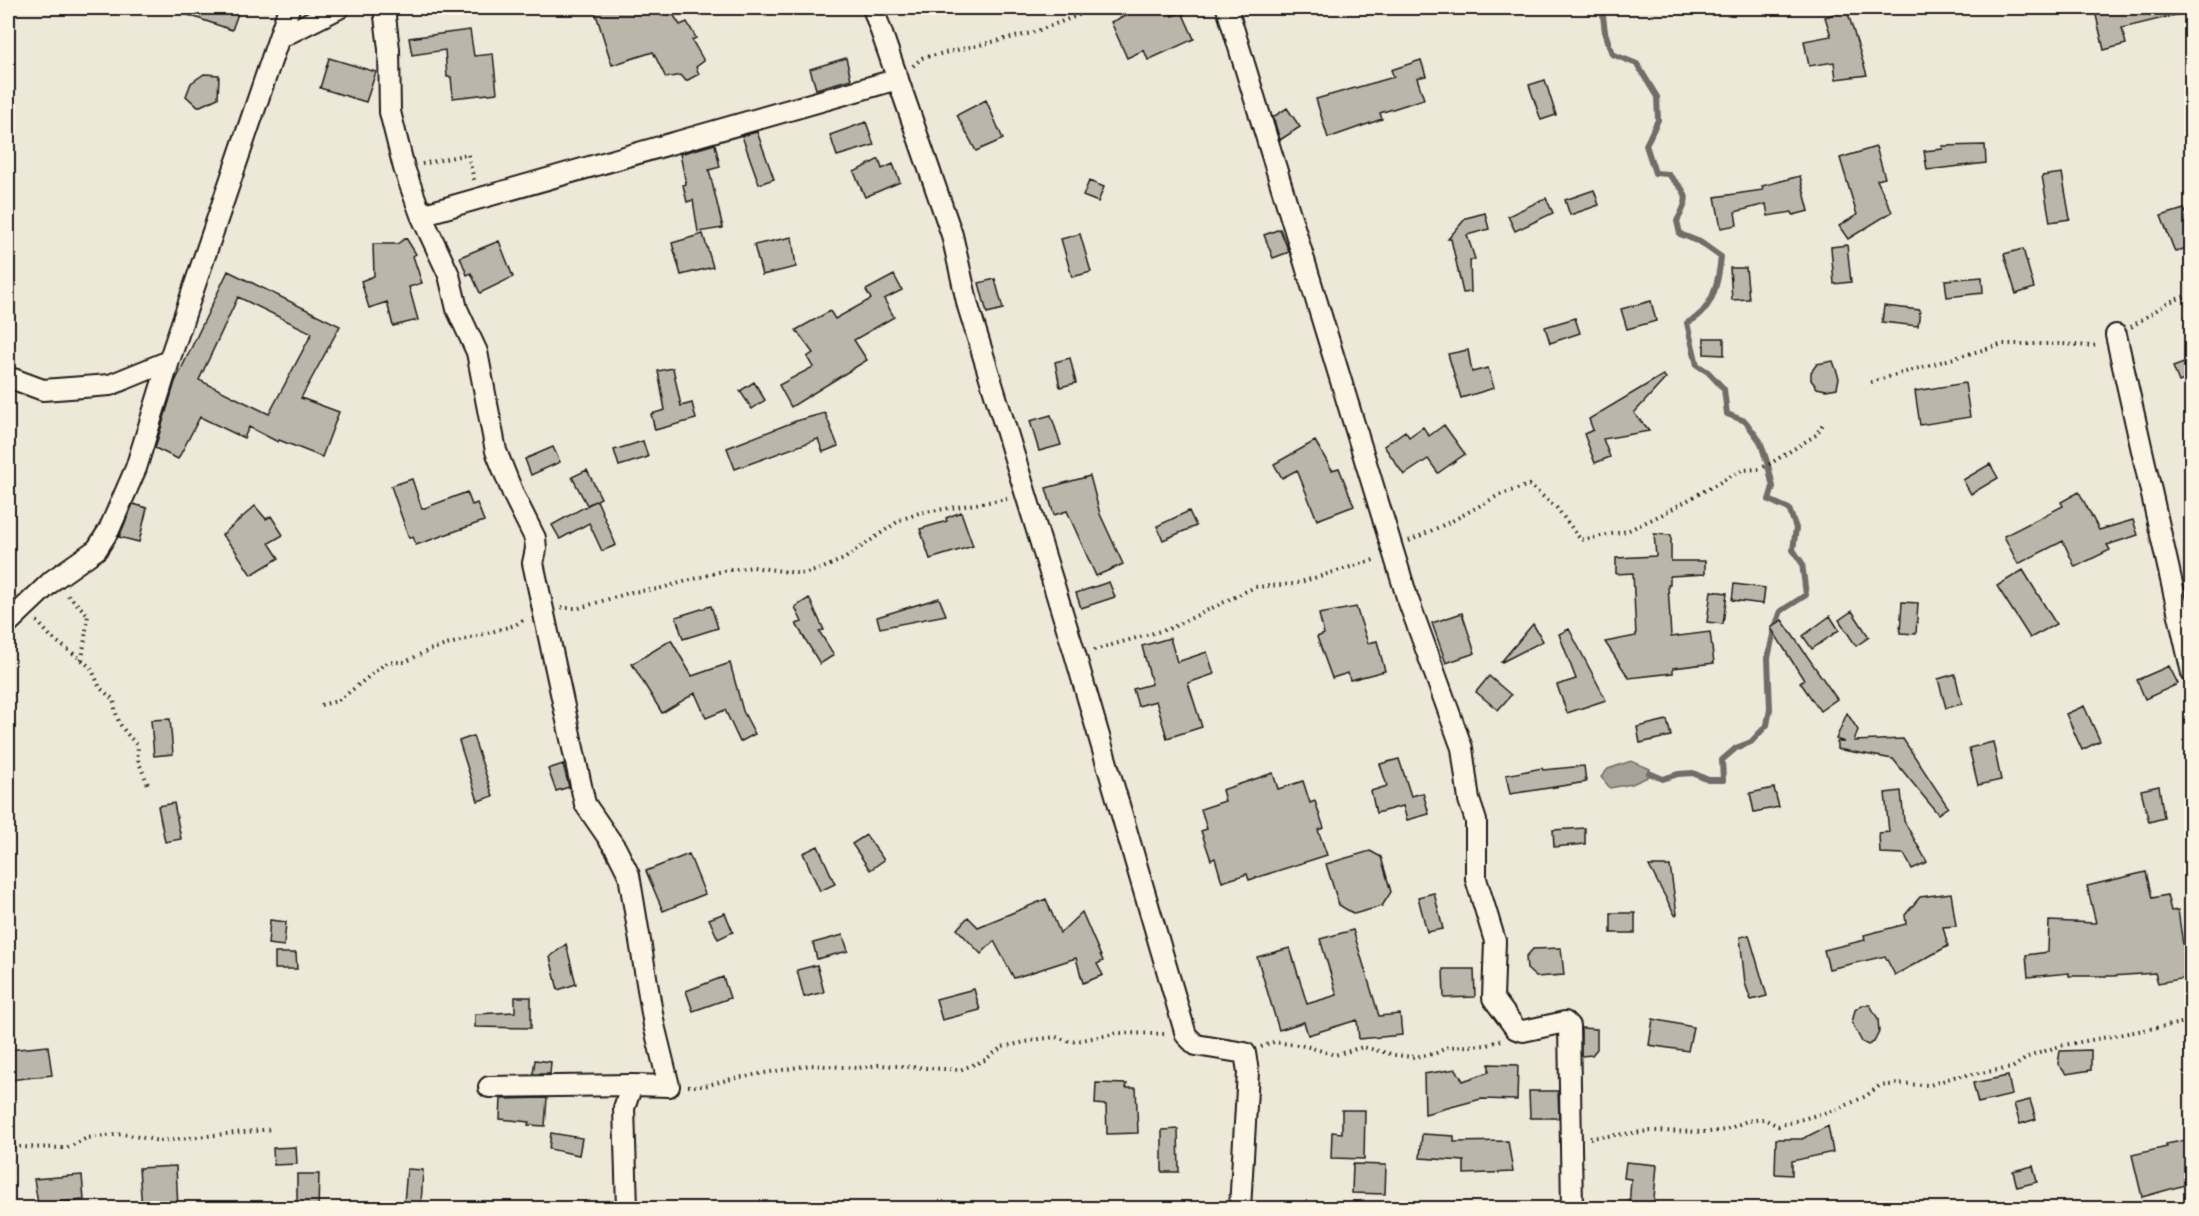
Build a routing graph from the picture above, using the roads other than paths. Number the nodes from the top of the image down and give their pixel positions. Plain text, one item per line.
1 (289, 8) edge
2 (339, 8) edge
3 (384, 8) edge
4 (873, 8) edge
5 (1227, 8) edge
6 (279, 38) junction
7 (898, 80) junction
8 (421, 215) junction
9 (2116, 335) road end
10 (169, 361) junction
11 (8, 377) edge
12 (2182, 587) edge
13 (14, 617) edge
14 (2192, 673) edge
15 (632, 1085) junction
16 (489, 1087) dead end
17 (627, 1209) edge
18 (1240, 1209) edge
19 (1572, 1209) edge

1 - 6 street
2 - 6 street
3 - 8 street
4 - 7 street
5 - 19 street
6 - 10 street
7 - 8 street
7 - 18 street
8 - 15 street
9 - 12 street
10 - 11 street
10 - 13 street
12 - 14 street
15 - 16 street
15 - 17 street

